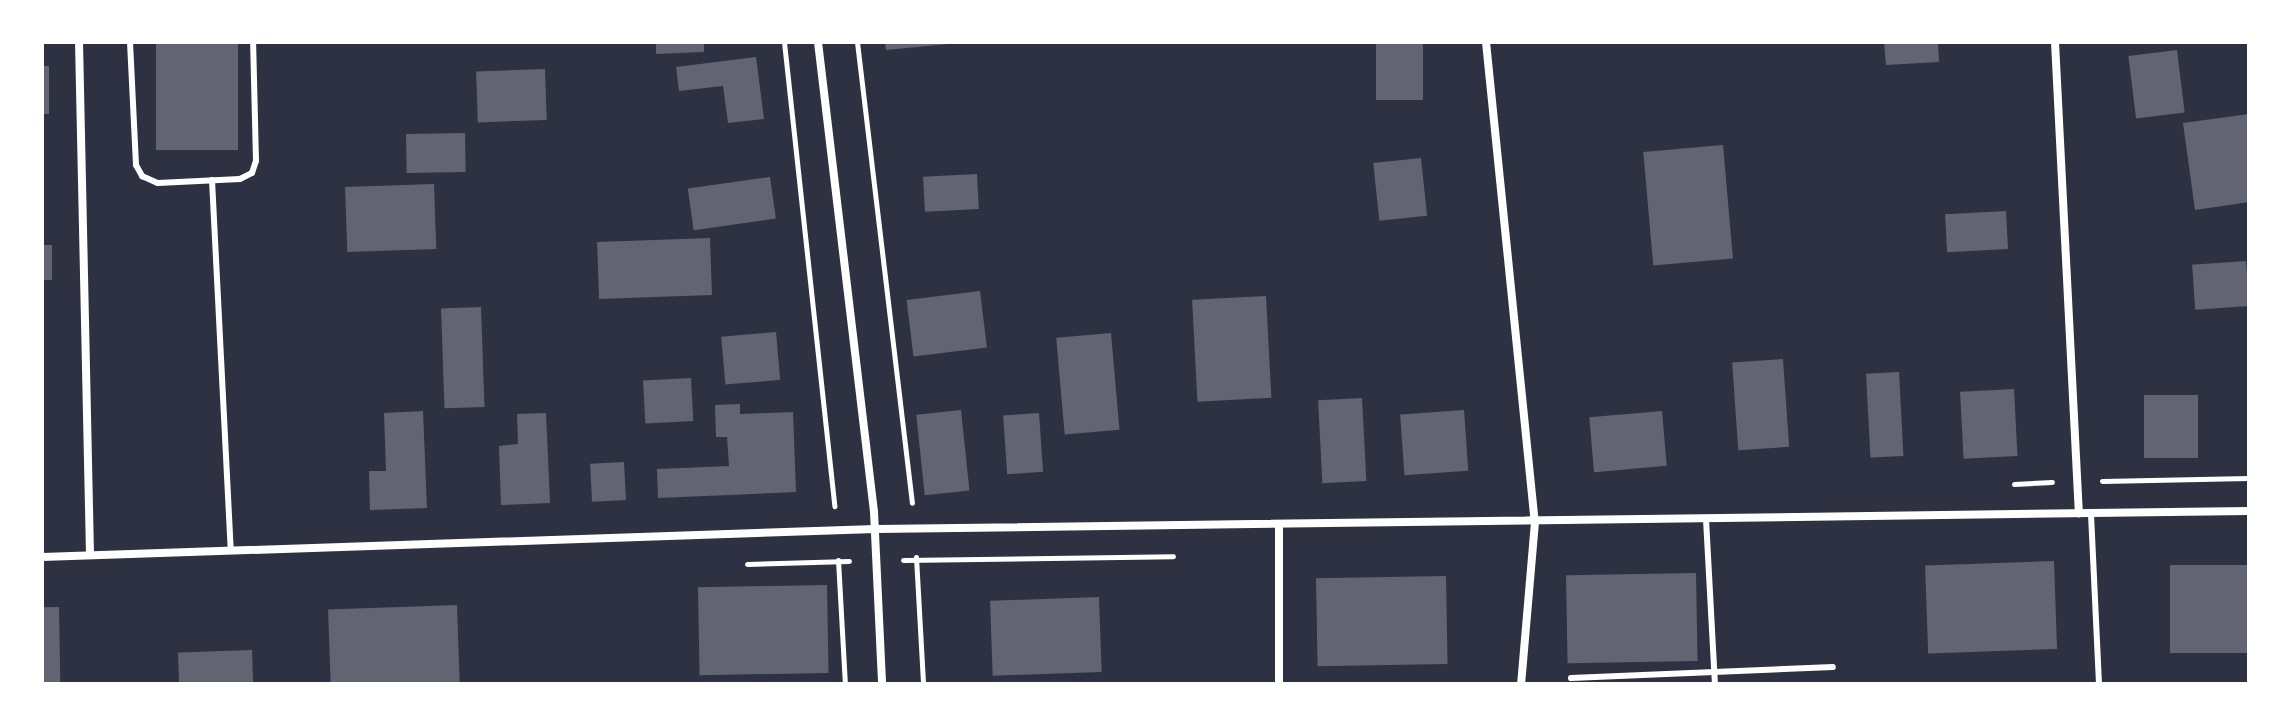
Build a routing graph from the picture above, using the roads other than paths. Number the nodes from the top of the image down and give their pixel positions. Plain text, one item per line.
1 (79, 42) edge
2 (130, 42) edge
3 (253, 42) edge
4 (818, 42) edge
5 (1486, 42) edge
6 (2055, 42) edge
7 (212, 180) junction
8 (2249, 511) edge
9 (2079, 513) junction
10 (2091, 514) junction
11 (1706, 519) junction
12 (1535, 522) junction
13 (1279, 525) junction
14 (876, 529) junction
15 (231, 550) junction
16 (90, 555) junction
17 (42, 557) edge
18 (1833, 667) dead end
19 (1715, 672) junction
20 (1571, 678) dead end
21 (882, 684) edge
22 (1279, 684) edge
23 (1521, 684) edge
24 (1715, 684) edge
25 (2099, 684) edge

1 - 16 street
2 - 7 lane
3 - 7 lane
4 - 14 street
5 - 12 street
6 - 9 street
7 - 15 lane
8 - 10 street
9 - 10 street
9 - 11 street
10 - 25 lane
11 - 12 street
11 - 19 lane
12 - 13 street
12 - 23 street
13 - 14 street
13 - 22 street
14 - 15 street
14 - 21 street
15 - 16 street
16 - 17 street
18 - 19 lane
19 - 20 lane
19 - 24 lane

